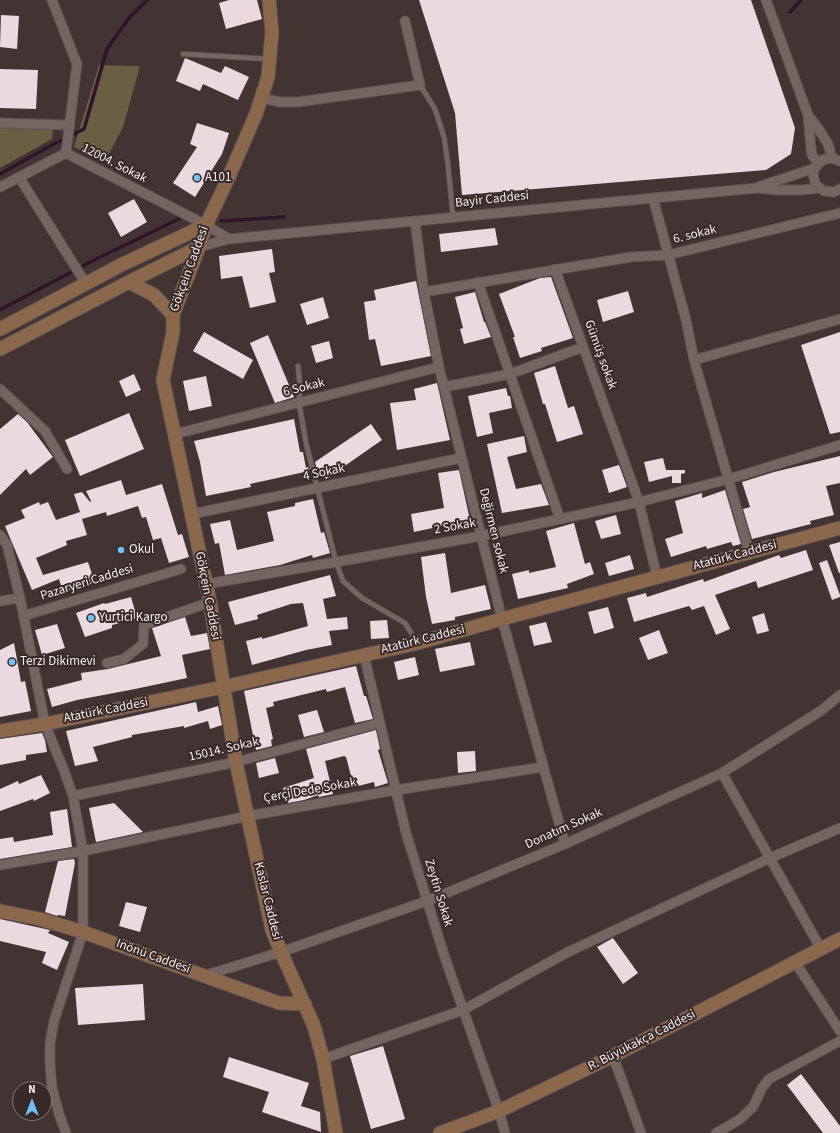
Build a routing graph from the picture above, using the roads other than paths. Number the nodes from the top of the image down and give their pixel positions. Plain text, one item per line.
1 (52, 0) edge
2 (269, 0) edge
3 (766, 0) edge
4 (405, 21) dead end
5 (183, 54) dead end
6 (270, 59) junction
7 (420, 85) junction
8 (261, 98) junction
9 (808, 115) junction
10 (0, 123) edge
11 (69, 127) junction
12 (66, 153) junction
13 (836, 159) edge
14 (816, 166) junction
15 (19, 177) junction
16 (0, 187) edge
17 (757, 188) junction
18 (819, 188) junction
19 (840, 189) edge
20 (653, 198) junction
21 (840, 213) edge
22 (453, 217) junction
23 (415, 221) junction
24 (206, 225) junction
25 (229, 239) junction
26 (199, 247) junction
27 (668, 255) junction
28 (555, 269) junction
29 (83, 279) junction
30 (130, 282) junction
31 (478, 282) junction
32 (424, 292) junction
33 (173, 315) junction
34 (840, 319) edge
35 (0, 329) edge
36 (583, 347) junction
37 (0, 349) edge
38 (694, 360) junction
39 (298, 366) dead end
40 (439, 367) junction
41 (510, 374) junction
42 (444, 387) junction
43 (0, 389) edge
44 (299, 402) junction
45 (175, 434) junction
46 (840, 445) edge
47 (462, 458) junction
48 (67, 469) dead end
49 (729, 479) junction
50 (316, 488) junction
51 (639, 502) junction
52 (192, 514) junction
53 (560, 519) junction
54 (840, 528) edge
55 (0, 536) edge
56 (481, 536) junction
57 (749, 551) junction
58 (336, 562) junction
59 (181, 569) dead end
60 (657, 577) junction
61 (206, 584) junction
62 (20, 598) junction
63 (0, 601) edge
64 (210, 602) junction
65 (23, 616) junction
66 (502, 618) junction
67 (418, 643) junction
68 (364, 655) junction
69 (107, 663) dead end
70 (223, 687) junction
71 (840, 695) edge
72 (380, 723) junction
73 (45, 724) junction
74 (0, 731) edge
75 (236, 762) junction
76 (543, 767) junction
77 (722, 773) junction
78 (396, 790) junction
79 (73, 796) junction
80 (248, 816) junction
81 (840, 828) edge
82 (565, 844) junction
83 (83, 851) junction
84 (770, 858) junction
85 (0, 865) edge
86 (427, 901) junction
87 (0, 911) edge
88 (83, 932) junction
89 (840, 939) edge
90 (821, 949) junction
91 (281, 952) junction
92 (795, 962) junction
93 (203, 976) junction
94 (305, 1004) junction
95 (463, 1010) junction
96 (840, 1031) edge
97 (840, 1041) edge
98 (613, 1056) junction
99 (323, 1059) junction
100 (499, 1111) junction
101 (66, 1133) edge
102 (336, 1133) edge
103 (440, 1133) edge
104 (505, 1133) edge
105 (641, 1133) edge
106 (716, 1133) edge

1 - 11 street, 12004. Sokak
2 - 6 street, Gökçein Caddesi
3 - 9 street
4 - 7 street
5 - 6 lane
6 - 8 street, Gökçein Caddesi
7 - 8 street
7 - 22 lane
8 - 24 street, Gökçein Caddesi
9 - 13 street
9 - 14 street
10 - 11 street
11 - 12 street, 12004. Sokak
12 - 15 street
12 - 24 street, 12004. Sokak
13 - 14 street, Bayir Caddesi
14 - 17 street, Bayir Caddesi
14 - 18 street
15 - 16 street
15 - 29 street
17 - 18 street, Bayir Caddesi
17 - 20 street, Bayir Caddesi
18 - 19 street, Bayir Caddesi
20 - 22 street, Bayir Caddesi
20 - 27 street
21 - 27 street, 6. sokak
22 - 23 street, Bayir Caddesi
23 - 25 street, Bayir Caddesi
23 - 32 street, Değirmen sokak
24 - 25 street, 12004. Sokak
24 - 26 street, Gökçein Caddesi
24 - 29 street
25 - 26 street, Bayir Caddesi
26 - 30 street
26 - 33 street, Gökçein Caddesi
27 - 28 street, 6. sokak
27 - 38 street
28 - 31 street
28 - 36 street, Gümüş sokak
29 - 35 street
30 - 33 street
30 - 37 street
31 - 32 street
31 - 41 street
32 - 40 street, Değirmen sokak
33 - 45 street, Gökçein Caddesi
34 - 38 street
36 - 41 street
36 - 51 street, Gümüş sokak
38 - 49 street
39 - 44 lane
40 - 42 street, Değirmen sokak
40 - 44 street, 6 Sokak
41 - 42 street
41 - 53 street
42 - 47 street, Değirmen sokak
43 - 48 street
44 - 45 street, 6 Sokak
44 - 50 lane
45 - 52 street, Gökçein Caddesi
46 - 49 street, 2 Sokak
47 - 50 street, 4 Sokak
47 - 56 street, Değirmen sokak
49 - 51 street, 2 Sokak
49 - 57 street
50 - 52 street, 4 Sokak
50 - 58 lane
51 - 53 street, 2 Sokak
51 - 60 street, Gümüş sokak
52 - 61 street, Gökçein Caddesi
53 - 56 street, 2 Sokak
54 - 57 street, Atatürk Caddesi
55 - 62 street
56 - 58 street, 2 Sokak
56 - 66 street, Değirmen sokak
57 - 60 street, Atatürk Caddesi
58 - 61 street, 2 Sokak
58 - 67 lane
59 - 65 street, Pazaryeri Caddesi
60 - 66 street, Atatürk Caddesi
61 - 64 street, Gökçein Caddesi
62 - 63 street
62 - 65 street
64 - 69 street
64 - 70 street, Gökçein Caddesi
65 - 73 street
66 - 67 street, Atatürk Caddesi
66 - 76 street, Değirmen sokak
67 - 68 street, Atatürk Caddesi
68 - 70 street, Atatürk Caddesi
68 - 72 street, Zeytin Sokak
70 - 73 street, Atatürk Caddesi
70 - 75 street, Kaslar Caddesi
71 - 77 street, Donatım Sokak
72 - 75 street, 15014. Sokak
72 - 78 street, Zeytin Sokak
73 - 74 street, Atatürk Caddesi
73 - 79 street
75 - 79 street, 15014. Sokak
75 - 80 street, Kaslar Caddesi
76 - 78 street, Çerçi Dede Sokak
76 - 82 street, Değirmen sokak
77 - 82 street, Donatım Sokak
77 - 84 street
78 - 80 street, Çerçi Dede Sokak
78 - 86 street, Zeytin Sokak
79 - 83 street
80 - 83 street, Çerçi Dede Sokak
80 - 91 street, Kaslar Caddesi
81 - 84 street
82 - 86 street, Donatım Sokak
83 - 85 street, Çerçi Dede Sokak
83 - 88 street
84 - 90 street
84 - 95 street
86 - 91 street, Donatım Sokak
86 - 95 street, Zeytin Sokak
87 - 88 street, Inönü Caddesi
88 - 93 street, Inönü Caddesi
88 - 101 street
89 - 90 street, R. Büyükakça Caddesi
90 - 92 street, R. Büyükakça Caddesi
91 - 93 street, Donatım Sokak
91 - 94 street, Kaslar Caddesi
92 - 96 street
92 - 98 street, R. Büyükakça Caddesi
93 - 94 street, Inönü Caddesi
94 - 99 street, Kaslar Caddesi
95 - 99 street
95 - 100 street, Zeytin Sokak
97 - 106 street
98 - 100 street, R. Büyükakça Caddesi
98 - 105 street
99 - 102 street, Kaslar Caddesi
100 - 103 street, R. Büyükakça Caddesi
100 - 104 street, Zeytin Sokak

